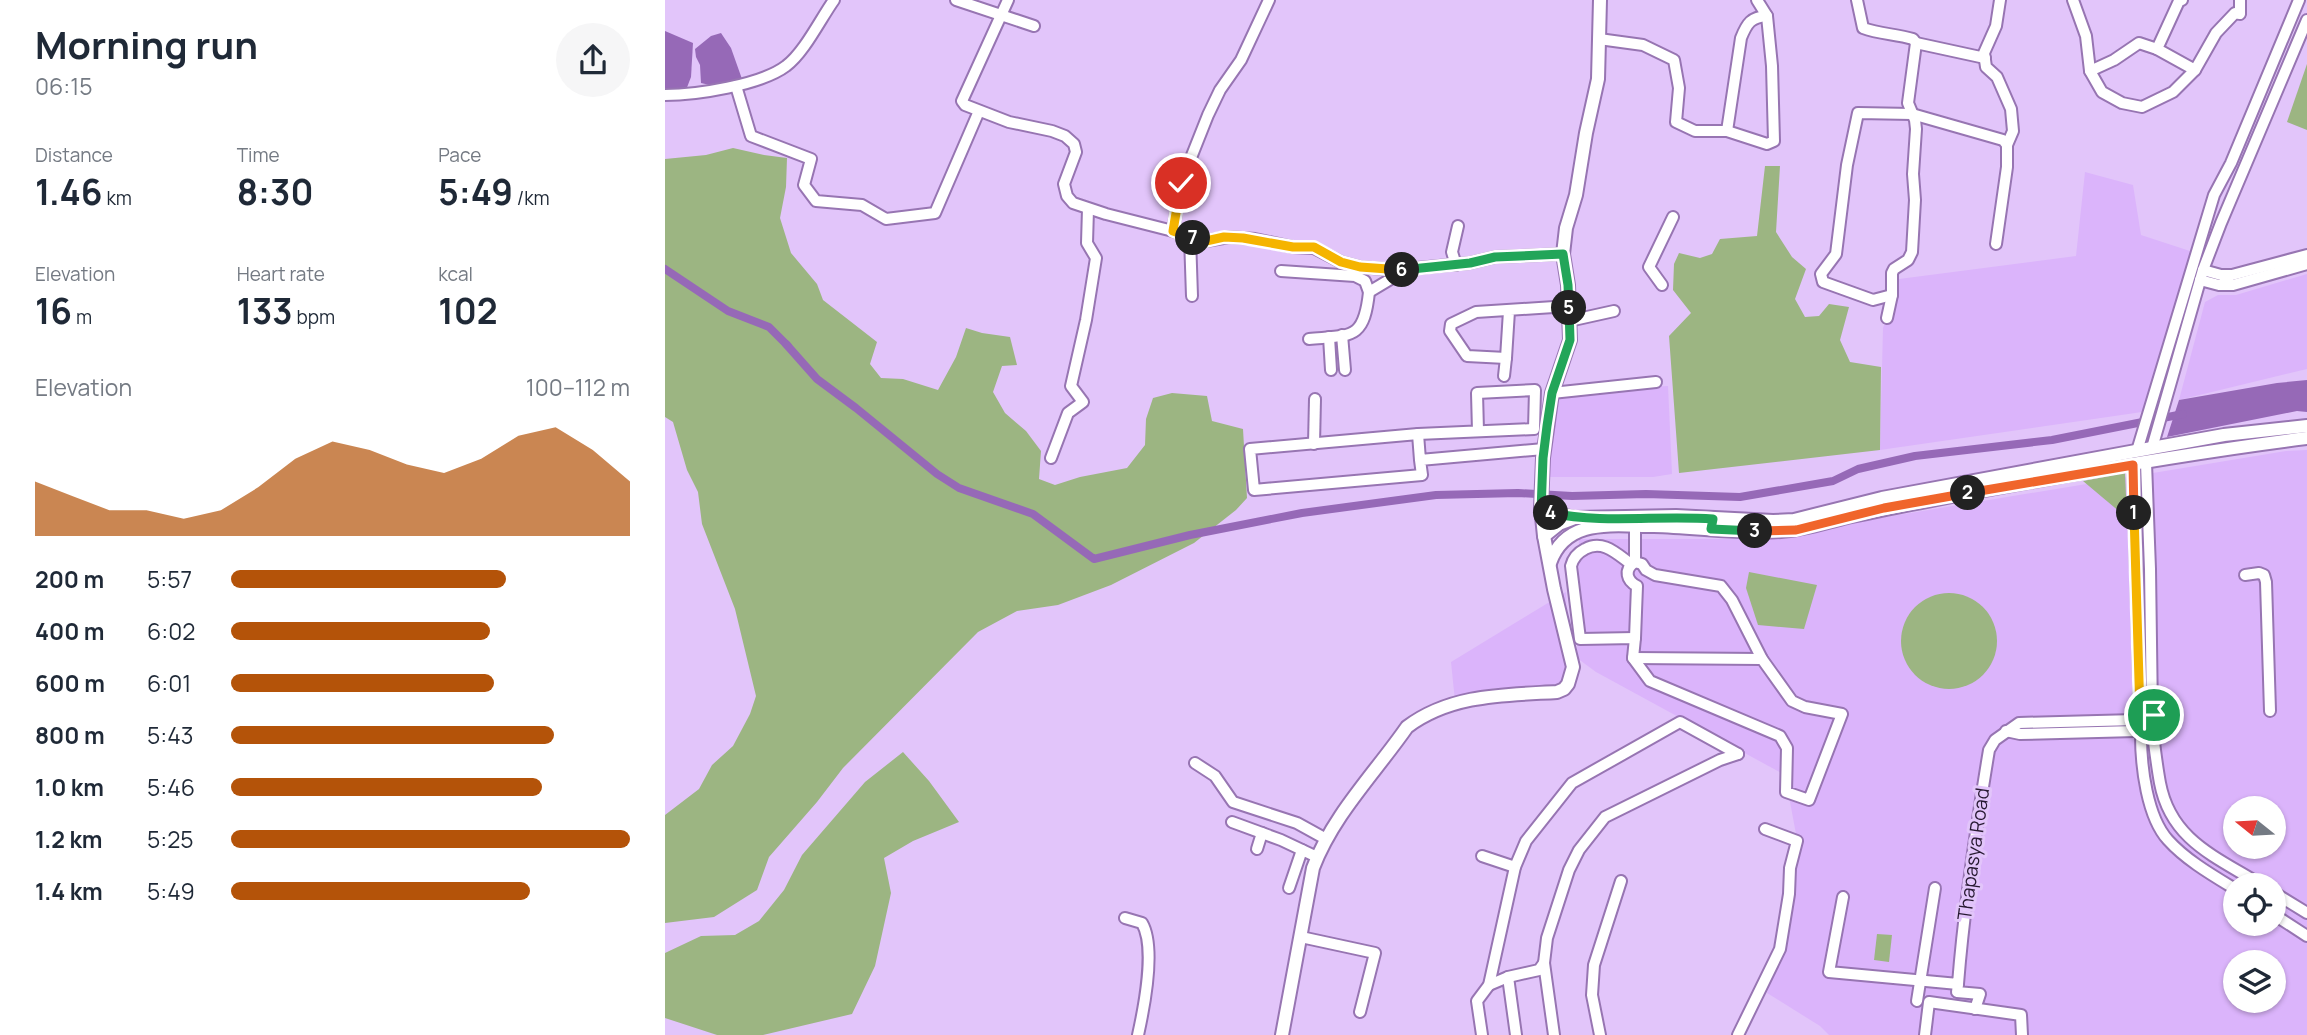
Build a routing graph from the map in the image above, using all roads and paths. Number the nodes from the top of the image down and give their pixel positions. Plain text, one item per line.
1 (834, 0) edge
2 (956, 0) edge
3 (1008, 0) edge
4 (1269, 0) edge
5 (1600, 0) edge
6 (1757, 0) edge
7 (1857, 0) edge
8 (2000, 0) edge
9 (2073, 0) edge
10 (2182, 0) edge
11 (2240, 0) edge
12 (2299, 0) edge
13 (1000, 15) junction
14 (1767, 16) junction
15 (2307, 20) edge
16 (1034, 26) dead end
17 (1599, 39) junction
18 (1916, 43) junction
19 (2157, 49) junction
20 (1985, 58) junction
21 (2195, 70) junction
22 (2090, 71) junction
23 (736, 86) junction
24 (665, 95) edge
25 (979, 111) junction
26 (1912, 114) junction
27 (1727, 131) junction
28 (2007, 145) junction
29 (1088, 209) junction
30 (1673, 217) dead end
31 (1458, 226) dead end
32 (1173, 231) junction
33 (1191, 237) junction
34 (1996, 244) dead end
35 (1563, 254) junction
36 (2307, 255) edge
37 (1456, 264) junction
38 (2307, 264) edge
39 (1406, 270) junction
40 (1281, 271) dead end
41 (2202, 275) junction
42 (1662, 285) dead end
43 (1369, 292) junction
44 (1892, 295) junction
45 (1192, 296) dead end
46 (1569, 306) junction
47 (1510, 311) junction
48 (1614, 311) dead end
49 (1887, 318) dead end
50 (1569, 321) junction
51 (1342, 335) junction
52 (1329, 337) junction
53 (1309, 339) dead end
54 (1506, 358) junction
55 (1331, 370) dead end
56 (1345, 370) dead end
57 (1504, 376) dead end
58 (1656, 382) dead end
59 (1477, 393) junction
60 (1552, 393) junction
61 (1464, 394) dead end
62 (1315, 399) dead end
63 (2307, 426) edge
64 (1478, 431) junction
65 (1418, 434) junction
66 (2307, 439) edge
67 (2153, 443) junction
68 (1314, 444) junction
69 (1544, 449) junction
70 (2137, 451) junction
71 (1051, 458) dead end
72 (1420, 460) junction
73 (2140, 464) junction
74 (1541, 509) junction
75 (1575, 518) junction
76 (1712, 524) junction
77 (1635, 526) junction
78 (1544, 537) junction
79 (1633, 563) junction
80 (1550, 564) junction
81 (1646, 570) junction
82 (2245, 575) dead end
83 (1637, 586) junction
84 (1635, 638) junction
85 (1633, 658) junction
86 (1762, 659) junction
87 (2270, 711) dead end
88 (2152, 713) junction
89 (2141, 727) junction
90 (1195, 763) dead end
91 (1232, 822) dead end
92 (1765, 829) dead end
93 (1262, 833) junction
94 (1326, 839) junction
95 (1257, 849) dead end
96 (1302, 850) junction
97 (1482, 856) dead end
98 (1317, 857) junction
99 (1515, 867) junction
100 (2243, 873) edge
101 (1621, 881) dead end
102 (2223, 881) edge
103 (1289, 888) dead end
104 (1935, 888) dead end
105 (1843, 897) dead end
106 (2286, 900) edge
107 (2307, 913) edge
108 (1125, 918) dead end
109 (2286, 922) edge
110 (2307, 936) edge
111 (1301, 937) junction
112 (1544, 963) junction
113 (1508, 977) junction
114 (1921, 981) junction
115 (1958, 984) junction
116 (1489, 985) junction
117 (1917, 1001) dead end
118 (1975, 1009) junction
119 (1360, 1012) dead end
120 (1138, 1035) edge
121 (1282, 1035) edge
122 (1482, 1035) edge
123 (1516, 1035) edge
124 (1554, 1035) edge
125 (1600, 1035) edge
126 (1738, 1035) edge
127 (1925, 1035) edge
128 (2022, 1035) edge

1 - 23 street
2 - 13 street
3 - 13 street
4 - 32 street
5 - 17 main road
6 - 14 street
7 - 18 street
8 - 20 street
9 - 22 street
10 - 19 street
11 - 21 street
12 - 70 street
13 - 16 street
13 - 25 street
14 - 27 street
14 - 27 street
15 - 41 street
17 - 27 street
17 - 35 main road
18 - 20 street
18 - 26 street
19 - 21 street
19 - 22 street
20 - 28 street
21 - 22 street
23 - 24 street
23 - 25 street
25 - 29 street
26 - 28 street
26 - 44 street
26 - 44 street
28 - 34 street
29 - 32 street
29 - 71 street
30 - 42 street
31 - 37 street
32 - 33 street
33 - 39 street
33 - 45 street
35 - 37 street
35 - 46 main road
36 - 41 street
37 - 39 street
38 - 41 street
39 - 43 street
40 - 43 street
41 - 67 street
43 - 51 street
44 - 49 street
46 - 47 street
46 - 50 main road
47 - 54 street
47 - 54 street
48 - 50 street
50 - 60 main road
51 - 52 street
51 - 56 street
52 - 53 street
52 - 55 street
54 - 57 street
58 - 60 street
59 - 61 street
59 - 64 street
59 - 64 street
60 - 69 main road
62 - 68 street
63 - 67 main road
64 - 65 street
65 - 68 street
65 - 72 street
66 - 73 main road
67 - 70 main road
68 - 72 street
69 - 72 street
69 - 74 main road
70 - 76 main road
73 - 76 main road
73 - 88 street
73 - 89 street
74 - 75 main road
74 - 78 main road
75 - 76 main road
75 - 78 main road
76 - 77 main road
77 - 79 street
77 - 80 main road
78 - 80 main road
79 - 81 street
79 - 83 street
79 - 84 street
80 - 94 main road
81 - 83 street
81 - 86 street
82 - 87 street
83 - 84 street
84 - 85 street
85 - 86 street
85 - 86 street
88 - 89 street, Thapasya Road
88 - 89 street
89 - 100 street
89 - 102 street
89 - 115 street, Thapasya Road
90 - 94 street
91 - 93 street
92 - 126 street
93 - 95 street
93 - 96 street
94 - 98 main road
96 - 98 street
96 - 103 street
97 - 99 street
98 - 111 main road
99 - 112 street
99 - 116 street
101 - 125 street
104 - 114 street
105 - 114 street
106 - 107 street
108 - 120 street
109 - 110 street
111 - 119 street
111 - 121 main road
112 - 113 street
112 - 124 street
113 - 116 street
113 - 123 street
114 - 115 street
114 - 117 street
115 - 118 street
116 - 122 street
118 - 127 street
118 - 128 street

